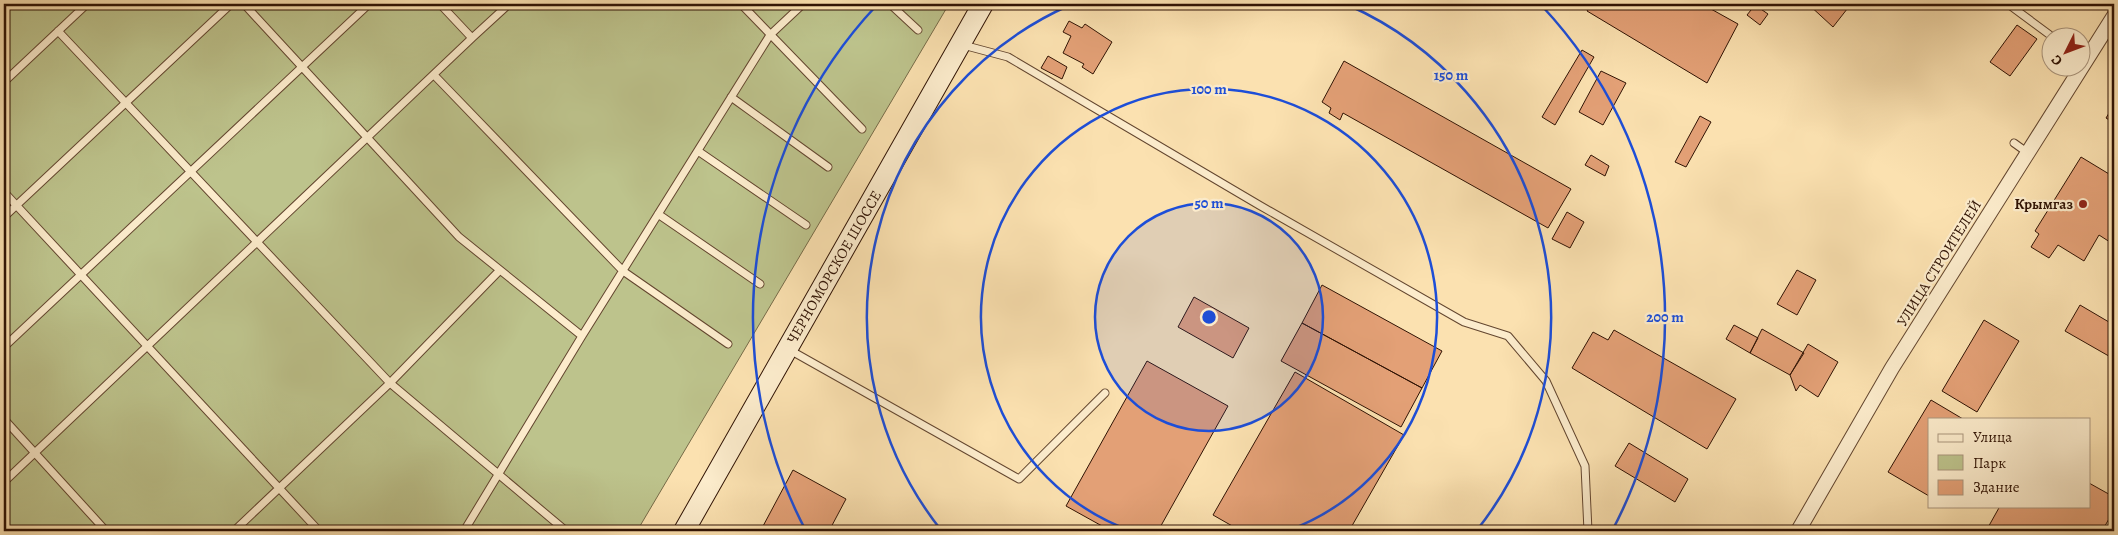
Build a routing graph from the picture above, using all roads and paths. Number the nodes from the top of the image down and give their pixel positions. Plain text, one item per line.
1 (87, 4) edge
2 (231, 4) edge
3 (244, 4) edge
4 (369, 4) edge
5 (440, 4) edge
6 (509, 4) edge
7 (741, 4) edge
8 (803, 4) edge
9 (890, 4) edge
10 (984, 4) edge
11 (2008, 4) edge
12 (2114, 16) edge
13 (2040, 28) edge
14 (918, 30) dead end
15 (58, 31) junction
16 (770, 35) junction
17 (472, 38) junction
18 (960, 44) junction
19 (2090, 49) edge
20 (302, 66) junction
21 (434, 75) junction
22 (2071, 78) edge
23 (4, 82) edge
24 (731, 97) junction
25 (126, 102) junction
26 (862, 129) dead end
27 (367, 137) junction
28 (2014, 143) dead end
29 (698, 151) junction
30 (2028, 153) junction
31 (828, 167) dead end
32 (191, 171) junction
33 (4, 192) edge
34 (16, 206) junction
35 (658, 214) junction
36 (4, 217) edge
37 (806, 224) dead end
38 (257, 241) junction
39 (500, 270) junction
40 (623, 271) junction
41 (80, 275) junction
42 (760, 284) dead end
43 (582, 336) junction
44 (728, 344) dead end
45 (146, 346) junction
46 (4, 347) edge
47 (787, 349) junction
48 (390, 383) junction
49 (1105, 394) dead end
50 (4, 419) edge
51 (35, 453) junction
52 (498, 475) junction
53 (4, 482) edge
54 (279, 488) junction
55 (106, 531) edge
56 (234, 531) edge
57 (319, 531) edge
58 (464, 531) edge
59 (566, 531) edge
60 (684, 531) edge
61 (1588, 531) edge
62 (1798, 531) edge

1 - 15 lane
2 - 25 lane
3 - 20 lane
4 - 20 lane
5 - 17 lane
6 - 17 lane
7 - 16 lane
8 - 16 lane
9 - 14 lane
10 - 18 main road, ЧЕРНОМОРСКОЕ ШОССЕ
11 - 13 lane
12 - 19 street, УЛИЦА СТРОИТЕЛЕЙ
15 - 23 lane
15 - 25 lane
16 - 24 lane
16 - 26 lane
17 - 21 lane
18 - 47 main road, ЧЕРНОМОРСКОЕ ШОССЕ
18 - 61 lane
20 - 27 lane
20 - 32 lane
21 - 27 lane
21 - 40 lane
22 - 30 street, УЛИЦА СТРОИТЕЛЕЙ
24 - 29 lane
24 - 31 lane
25 - 32 lane
25 - 34 lane
27 - 38 lane
27 - 39 lane
28 - 30 lane
29 - 35 lane
29 - 37 lane
30 - 62 street, УЛИЦА СТРОИТЕЛЕЙ
32 - 38 lane
32 - 41 lane
33 - 34 lane
34 - 36 lane
34 - 41 lane
35 - 40 lane
35 - 42 lane
38 - 45 lane
38 - 48 lane
39 - 43 lane
39 - 48 lane
40 - 43 lane
40 - 44 lane
41 - 45 lane
41 - 46 lane
43 - 52 lane
45 - 51 lane
45 - 54 lane
47 - 49 lane
47 - 60 main road, ЧЕРНОМОРСКОЕ ШОССЕ
48 - 52 lane
48 - 54 lane
50 - 51 lane
51 - 53 lane
51 - 55 lane
52 - 58 lane
52 - 59 lane
54 - 56 lane
54 - 57 lane

